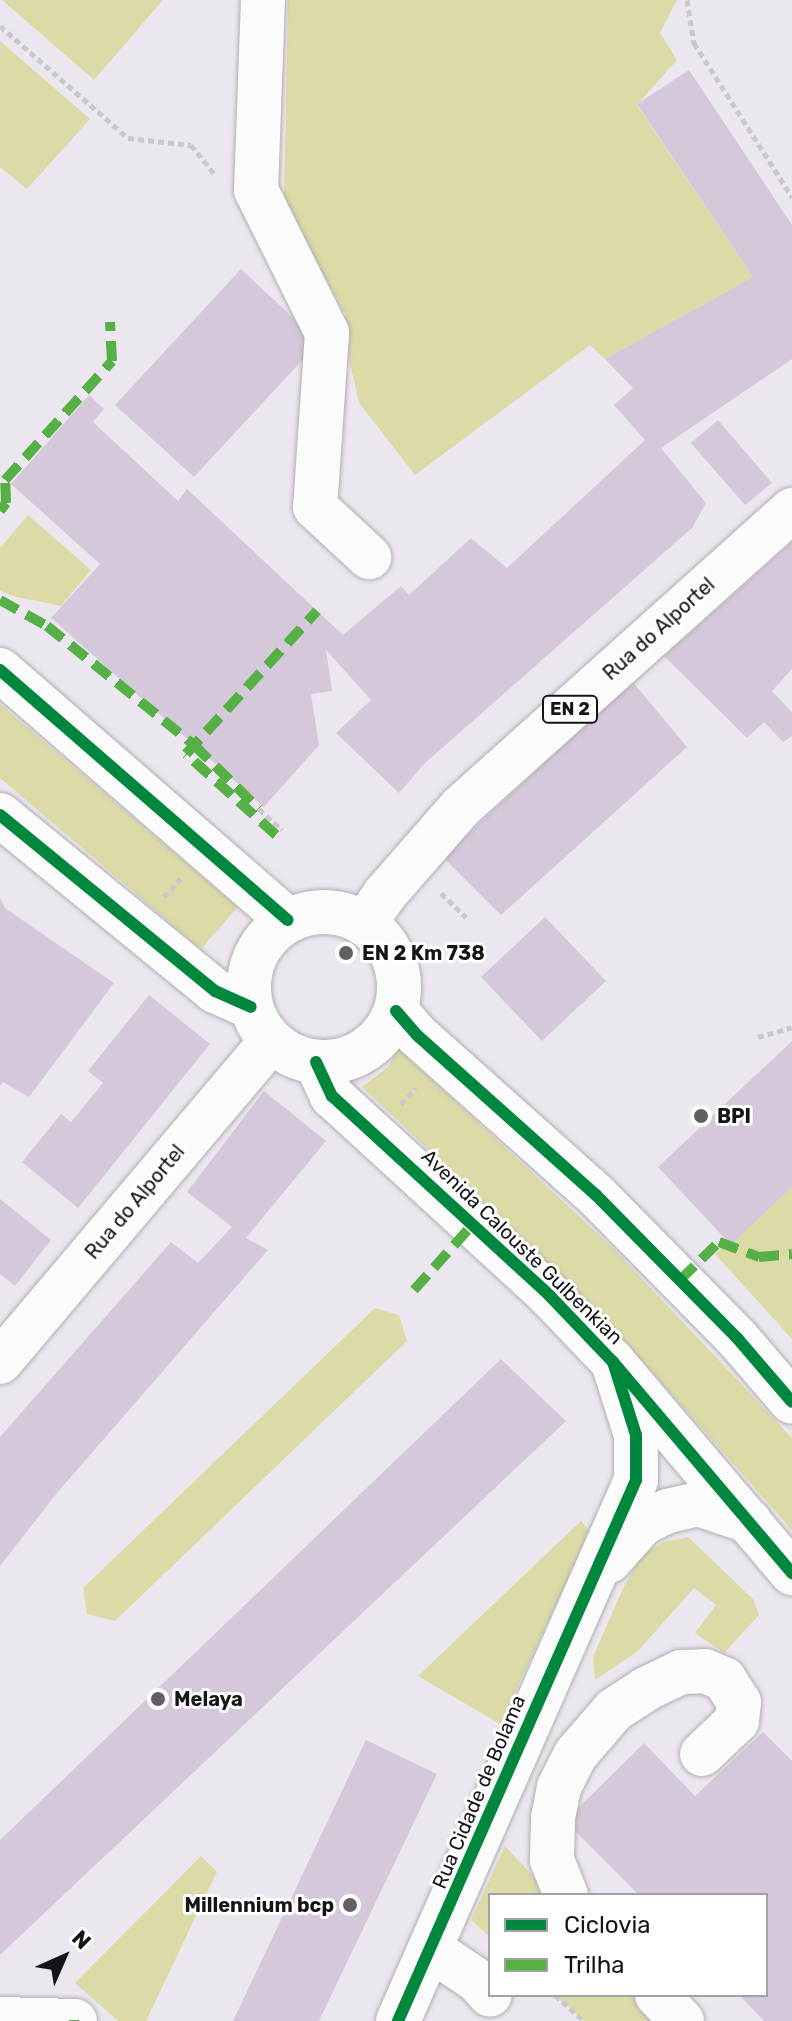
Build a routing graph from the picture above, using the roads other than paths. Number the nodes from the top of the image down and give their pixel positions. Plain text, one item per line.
1 (263, 0) edge
2 (792, 510) edge
3 (369, 557) dead end
4 (8, 681) edge
5 (0, 815) edge
6 (288, 920) junction
7 (364, 924) junction
8 (396, 1011) junction
9 (261, 1024) junction
10 (316, 1062) junction
11 (0, 1362) edge
12 (613, 1362) junction
13 (792, 1402) edge
14 (749, 1521) junction
15 (792, 1573) edge
16 (593, 1578) junction
17 (702, 1754) dead end
18 (565, 1893) edge
19 (432, 1950) junction
20 (488, 1993) edge
21 (492, 1997) edge
22 (659, 1997) edge
23 (0, 2019) edge
24 (75, 2021) edge
25 (398, 2021) edge
26 (514, 2021) edge
27 (682, 2021) edge

1 - 3 main road
2 - 7 main road, Rua do Alportel / EN 2
4 - 6 main road
5 - 9 main road
6 - 7 main road
6 - 9 main road
7 - 8 main road
8 - 10 main road
8 - 13 main road
9 - 10 main road
9 - 11 main road, Rua do Alportel
10 - 12 main road, Avenida Calouste Gulbenkian
12 - 14 main road, Avenida Calouste Gulbenkian
12 - 16 main road, Rua Cidade de Bolama
14 - 15 main road, Avenida Calouste Gulbenkian
14 - 16 main road
16 - 19 main road, Rua Cidade de Bolama
17 - 18 main road
19 - 20 main road
19 - 25 main road, Rua Cidade de Bolama
21 - 26 main road
22 - 27 main road
23 - 24 main road

